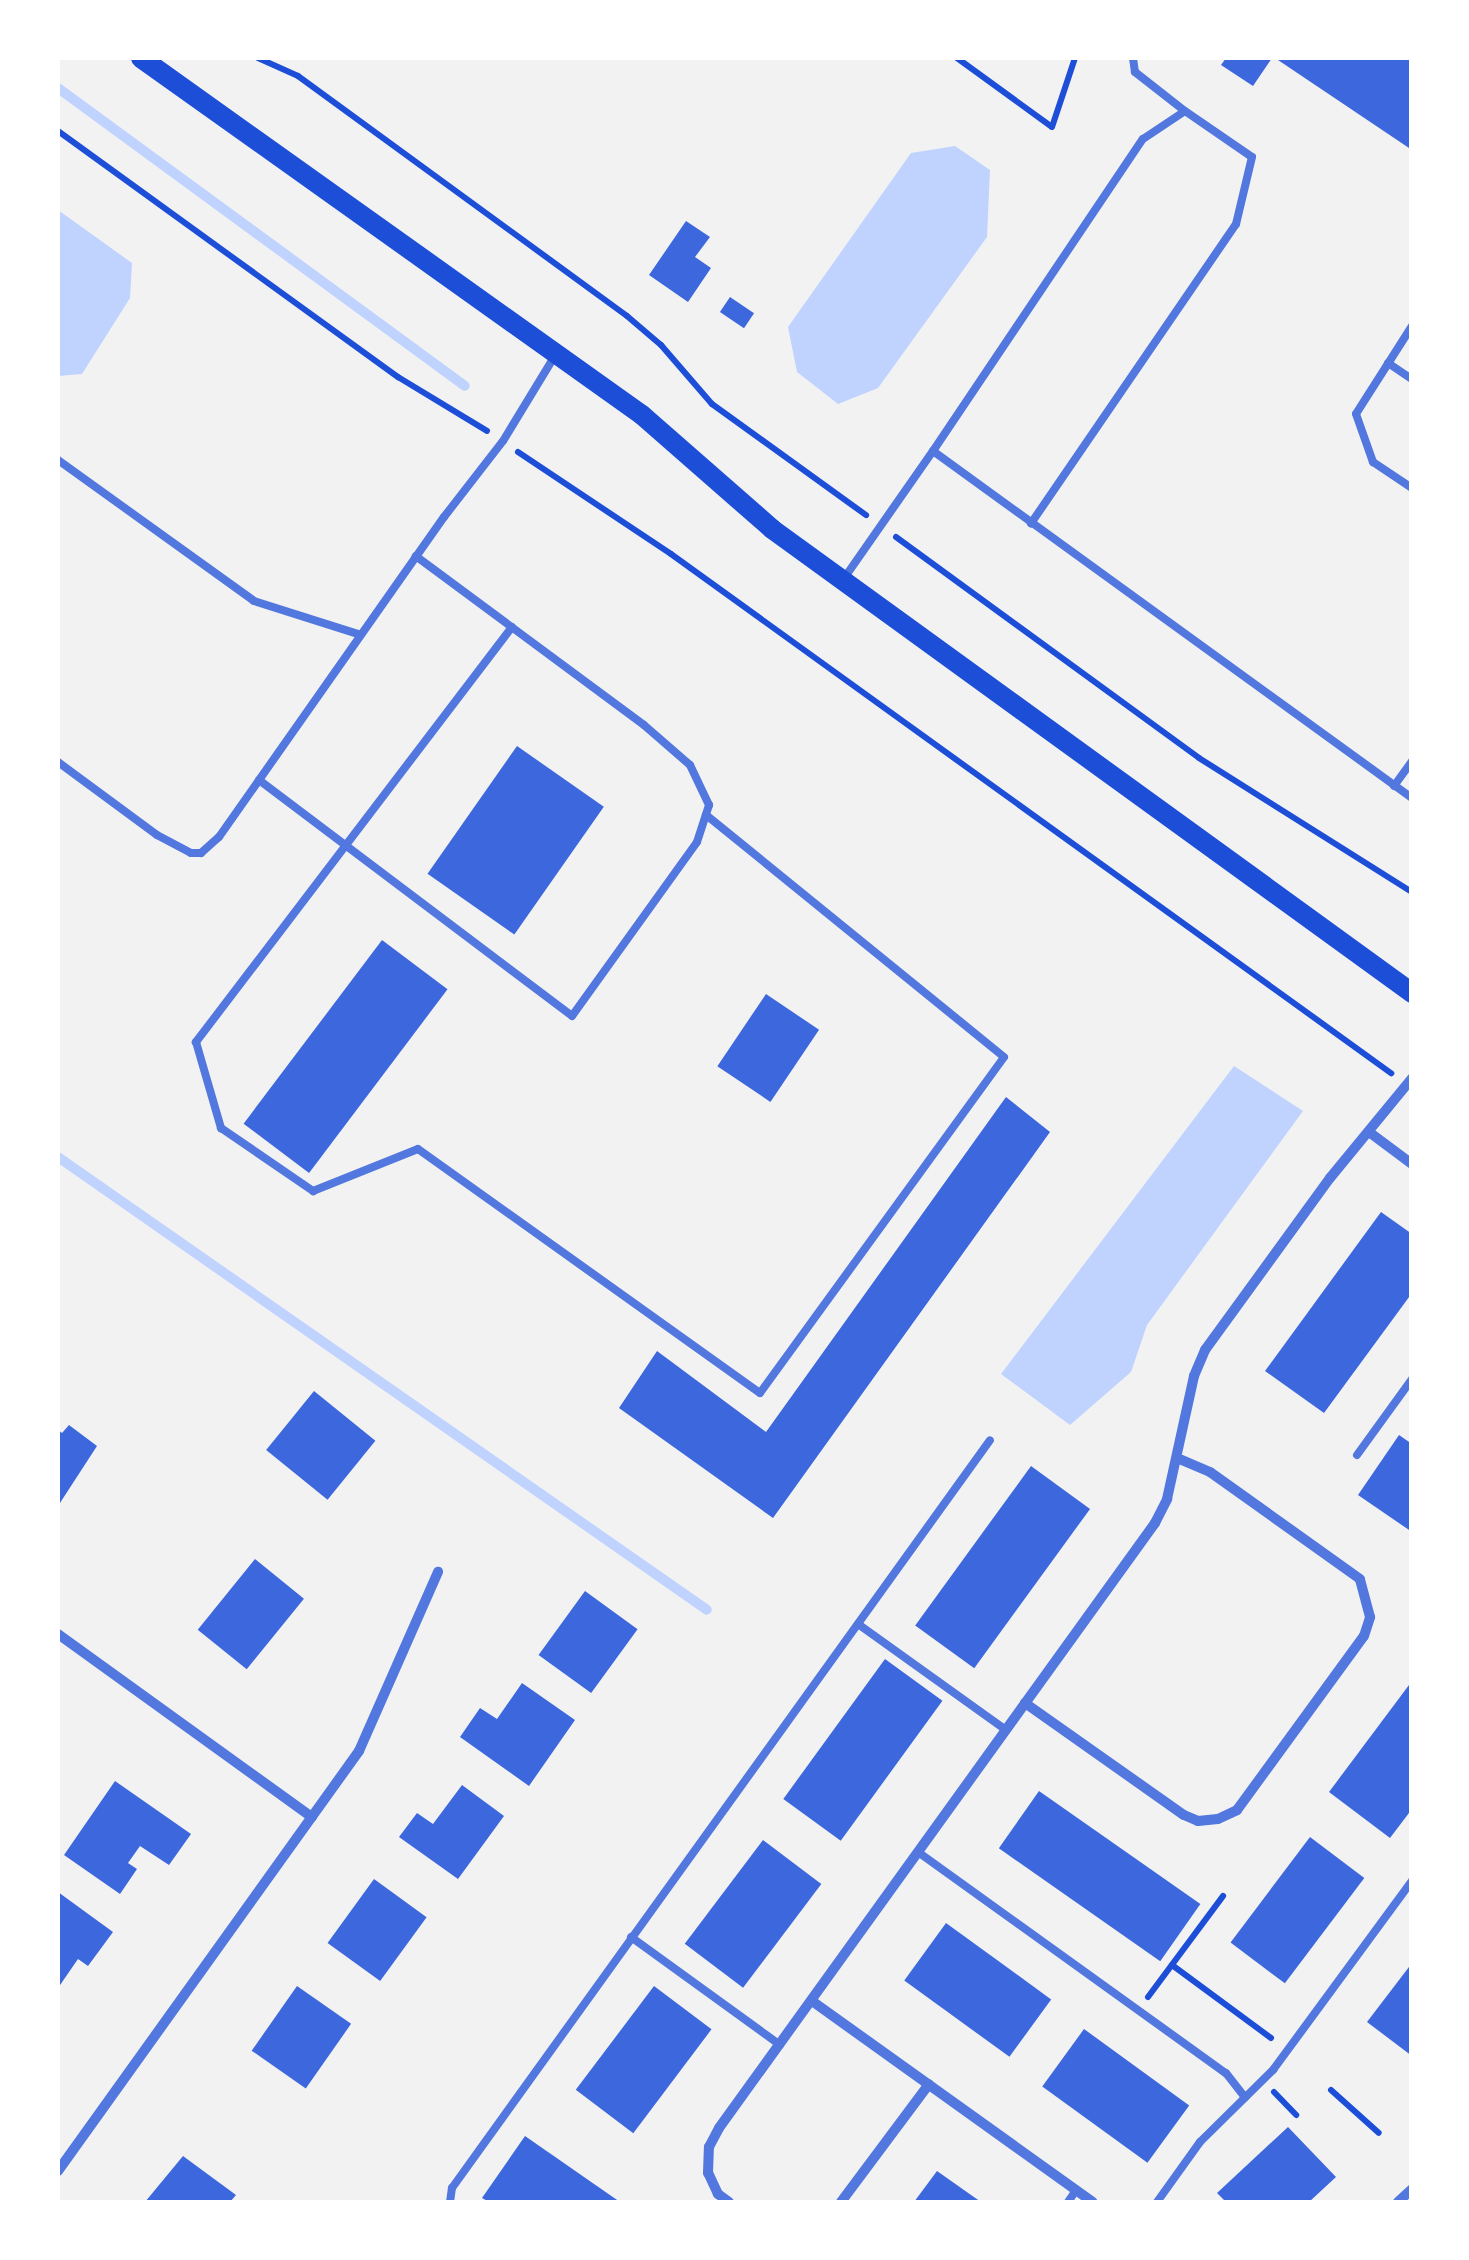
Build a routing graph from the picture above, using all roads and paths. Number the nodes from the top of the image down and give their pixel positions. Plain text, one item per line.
1 (141, 58) edge
2 (258, 58) edge
3 (957, 58) edge
4 (1075, 58) edge
5 (1133, 58) edge
6 (1184, 111) junction
7 (58, 131) edge
8 (1412, 326) edge
9 (556, 354) junction
10 (1388, 363) junction
11 (1412, 379) edge
12 (486, 430) dead end
13 (933, 451) junction
14 (521, 454) dead end
15 (58, 460) edge
16 (1412, 488) edge
17 (856, 509) dead end
18 (1031, 522) junction
19 (910, 548) dead end
20 (416, 556) junction
21 (843, 580) junction
22 (512, 627) junction
23 (361, 635) junction
24 (1412, 761) edge
25 (58, 762) edge
26 (258, 780) junction
27 (1394, 786) junction
28 (1412, 798) edge
29 (706, 816) junction
30 (344, 845) junction
31 (1412, 892) edge
32 (1412, 993) edge
33 (1385, 1069) dead end
34 (1412, 1078) edge
35 (1368, 1132) junction
36 (1412, 1164) edge
37 (1410, 1385) edge
38 (990, 1440) dead end
39 (1357, 1455) dead end
40 (1177, 1458) junction
41 (438, 1572) dead end
42 (858, 1624) junction
43 (58, 1634) edge
44 (1025, 1702) junction
45 (1006, 1730) junction
46 (312, 1817) junction
47 (918, 1852) junction
48 (1412, 1881) edge
49 (1222, 1896) dead end
50 (631, 1937) junction
51 (1172, 1965) junction
52 (1151, 1993) dead end
53 (812, 2001) junction
54 (1273, 2039) dead end
55 (780, 2045) junction
56 (929, 2084) junction
57 (1331, 2090) dead end
58 (1276, 2094) dead end
59 (1245, 2097) junction
60 (1296, 2115) dead end
61 (1380, 2133) dead end
62 (58, 2170) edge
63 (1076, 2190) junction
64 (1412, 2190) edge
65 (450, 2202) edge
66 (729, 2202) edge
67 (841, 2202) edge
68 (1068, 2202) edge
69 (1092, 2202) edge
70 (1157, 2202) edge
71 (1398, 2202) edge

1 - 9 main road
2 - 17 path
3 - 4 path
5 - 6 lane
6 - 13 lane
6 - 18 lane
7 - 12 path
8 - 10 lane
9 - 20 lane
9 - 21 main road
10 - 11 lane
10 - 16 lane
13 - 18 lane
13 - 21 lane
14 - 33 path
15 - 23 lane
18 - 27 lane
19 - 31 path
20 - 22 lane
20 - 23 lane
21 - 32 main road
22 - 29 lane
22 - 30 lane
23 - 26 lane
24 - 27 lane
25 - 26 lane
26 - 30 lane
27 - 28 lane
29 - 30 lane
29 - 30 lane
34 - 35 street
35 - 36 street
35 - 40 street
37 - 39 lane
38 - 42 lane
40 - 44 street
40 - 44 street
41 - 46 street
42 - 45 lane
42 - 50 lane
43 - 46 street
44 - 45 street
45 - 47 street
46 - 62 street
47 - 53 street
47 - 59 lane
48 - 59 lane
49 - 51 path
50 - 55 lane
50 - 65 lane
51 - 52 path
51 - 54 path
53 - 55 street
53 - 56 street
55 - 66 street
56 - 63 street
56 - 67 street
57 - 61 path
58 - 60 path
59 - 70 lane
63 - 68 lane
63 - 69 street
64 - 71 street

